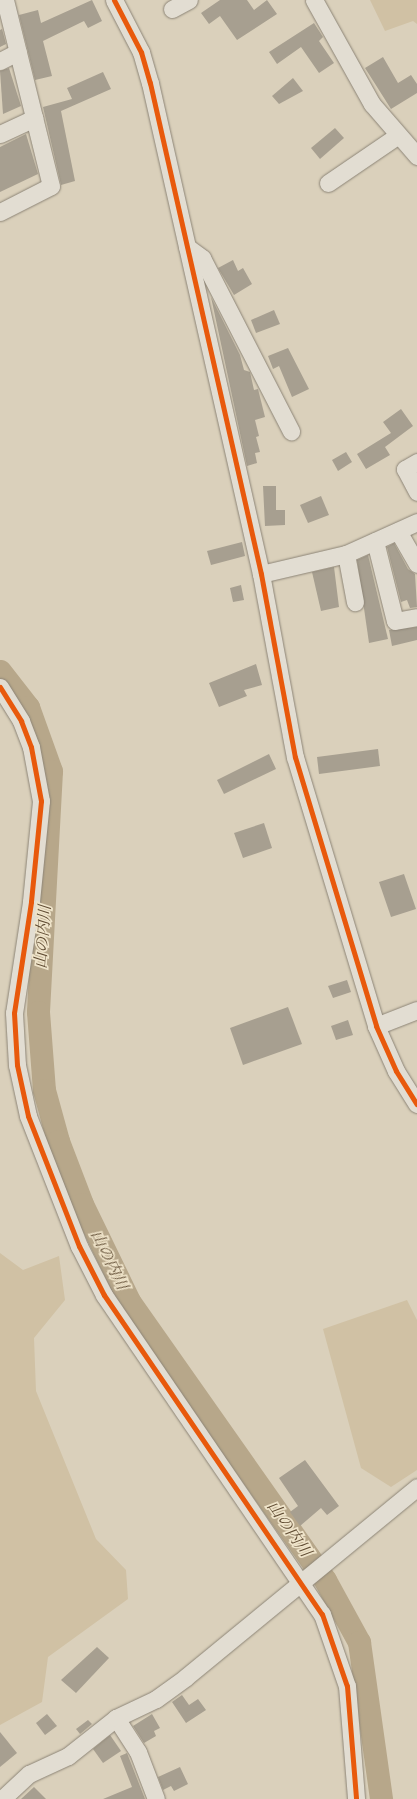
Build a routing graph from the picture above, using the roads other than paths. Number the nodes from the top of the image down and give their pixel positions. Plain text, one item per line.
1 (5, 0) edge
2 (114, 0) edge
3 (189, 0) edge
4 (314, 0) edge
5 (172, 9) dead end
6 (18, 52) junction
7 (0, 61) edge
8 (34, 118) junction
9 (0, 134) edge
10 (397, 136) junction
11 (417, 156) edge
12 (328, 183) dead end
13 (0, 212) edge
14 (187, 247) junction
15 (292, 431) dead end
16 (417, 462) edge
17 (417, 492) edge
18 (417, 522) edge
19 (398, 531) junction
20 (375, 541) junction
21 (346, 554) junction
22 (417, 564) edge
23 (261, 574) junction
24 (355, 602) dead end
25 (417, 617) edge
26 (0, 687) edge
27 (417, 1010) edge
28 (376, 1026) junction
29 (417, 1104) edge
30 (417, 1487) edge
31 (302, 1581) junction
32 (116, 1718) junction
33 (2, 1799) edge
34 (156, 1799) edge
35 (356, 1799) edge

1 - 6 street
2 - 14 street
3 - 5 street
4 - 10 street
6 - 7 street
6 - 8 street
8 - 9 street
8 - 13 street
10 - 11 street
10 - 12 street
14 - 15 street
14 - 23 street
16 - 17 street
18 - 19 street
19 - 20 street
19 - 22 street
20 - 21 street
20 - 25 street
21 - 23 street
21 - 24 street
23 - 28 street
26 - 31 street
27 - 28 street
28 - 29 street
30 - 31 street
31 - 32 street
31 - 35 street
32 - 33 street
32 - 34 street

